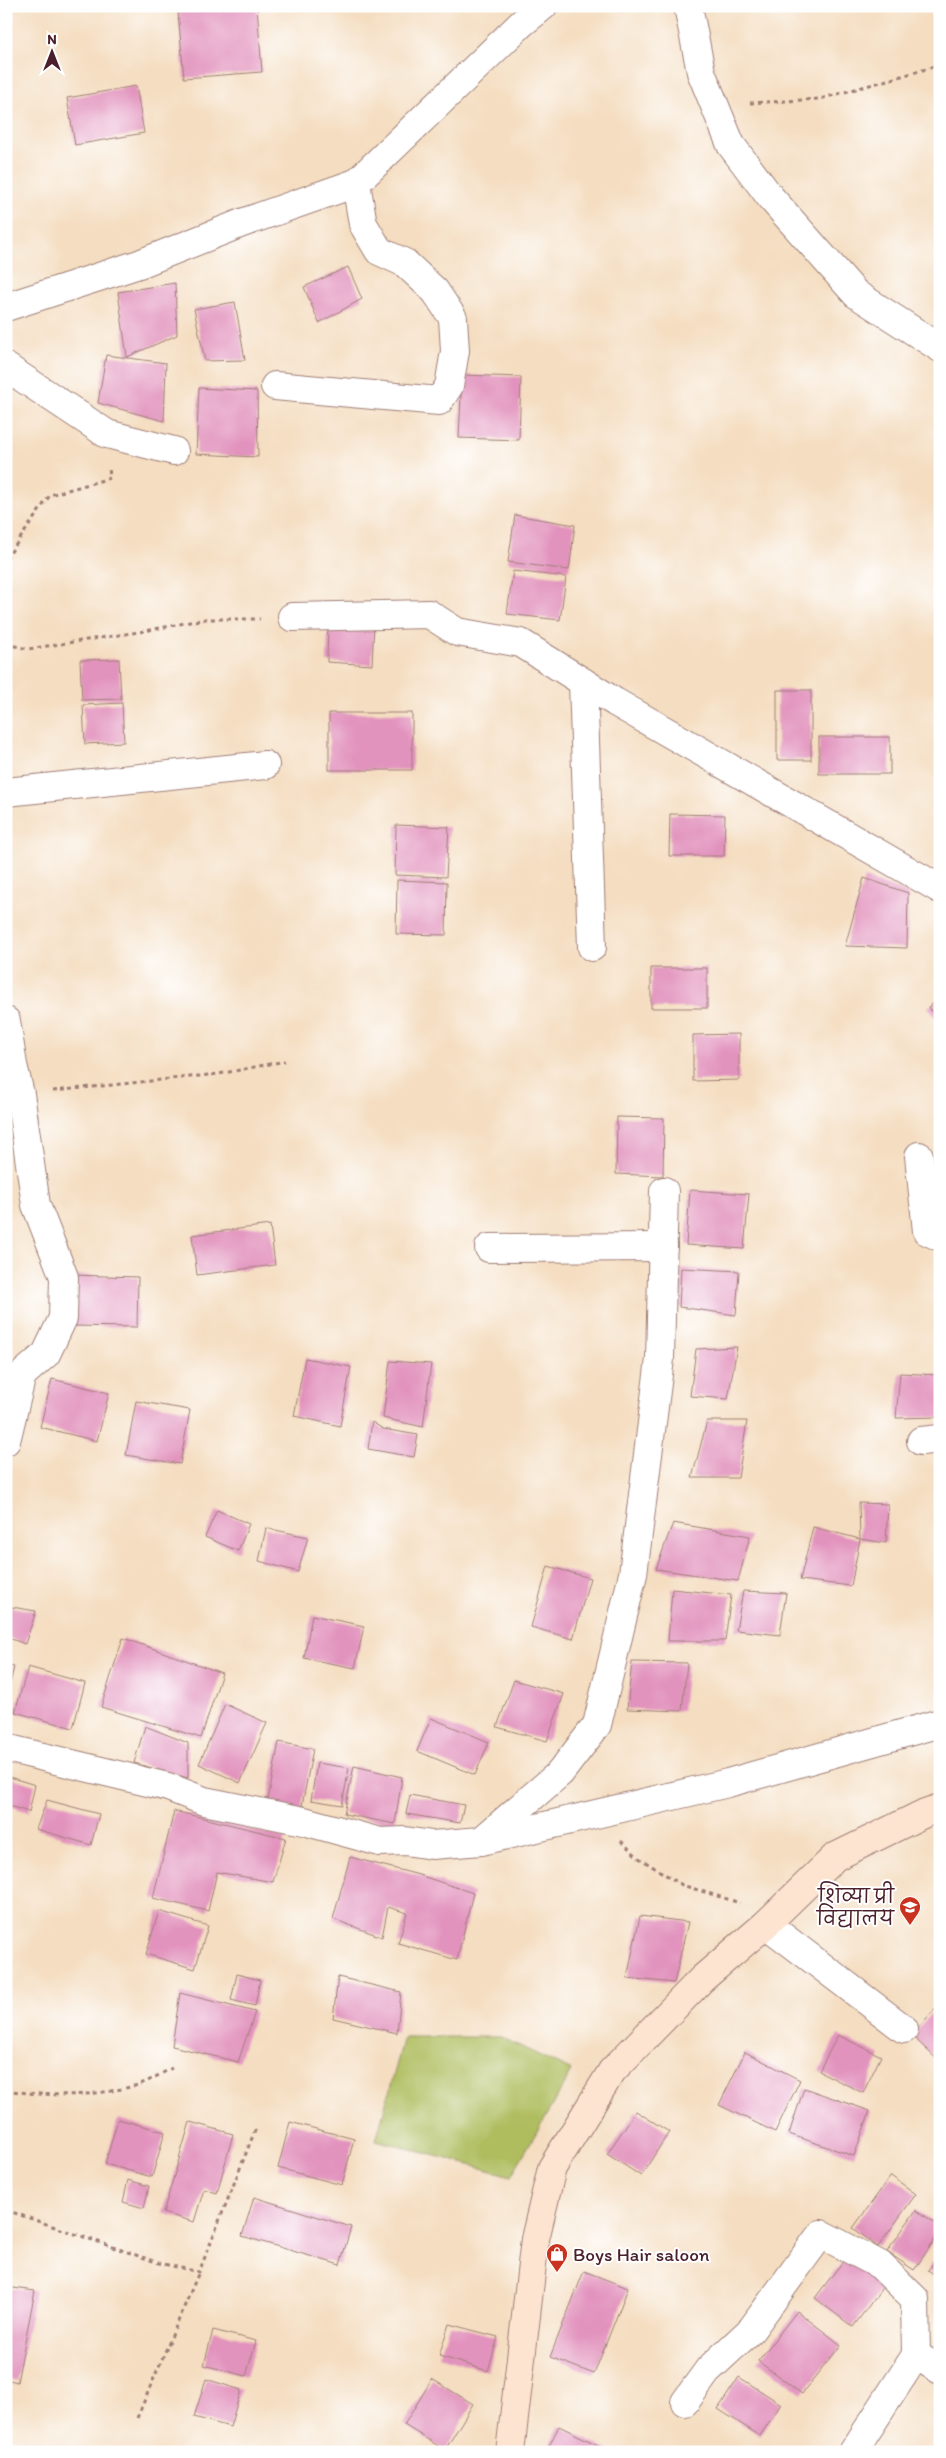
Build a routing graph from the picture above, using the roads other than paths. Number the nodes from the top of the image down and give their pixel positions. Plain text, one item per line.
1 (544, 6) edge
2 (688, 6) edge
3 (356, 183) junction
4 (6, 307) edge
5 (940, 348) edge
6 (6, 367) edge
7 (275, 386) dead end
8 (174, 451) dead end
9 (292, 617) road end
10 (583, 682) junction
11 (264, 765) dead end
12 (6, 792) edge
13 (940, 889) edge
14 (592, 947) dead end
15 (6, 1021) edge
16 (919, 1156) dead end
17 (664, 1191) dead end
18 (940, 1237) edge
19 (663, 1247) junction
20 (489, 1248) dead end
21 (6, 1441) edge
22 (940, 1723) edge
23 (6, 1748) edge
24 (940, 1808) edge
25 (482, 1842) junction
26 (766, 1924) junction
27 (904, 2029) dead end
28 (916, 2355) junction
29 (940, 2370) edge
30 (685, 2402) dead end
31 (510, 2452) edge
32 (853, 2452) edge

1 - 3 street
2 - 5 street
3 - 4 street
3 - 7 street
6 - 8 street
9 - 10 street
10 - 13 street
10 - 14 street
11 - 12 street
15 - 21 street
16 - 18 street
17 - 19 street
19 - 20 street
19 - 25 street
22 - 25 street
23 - 25 street
24 - 26 main road
26 - 27 street
26 - 31 main road
28 - 29 street
28 - 30 street
28 - 32 street

